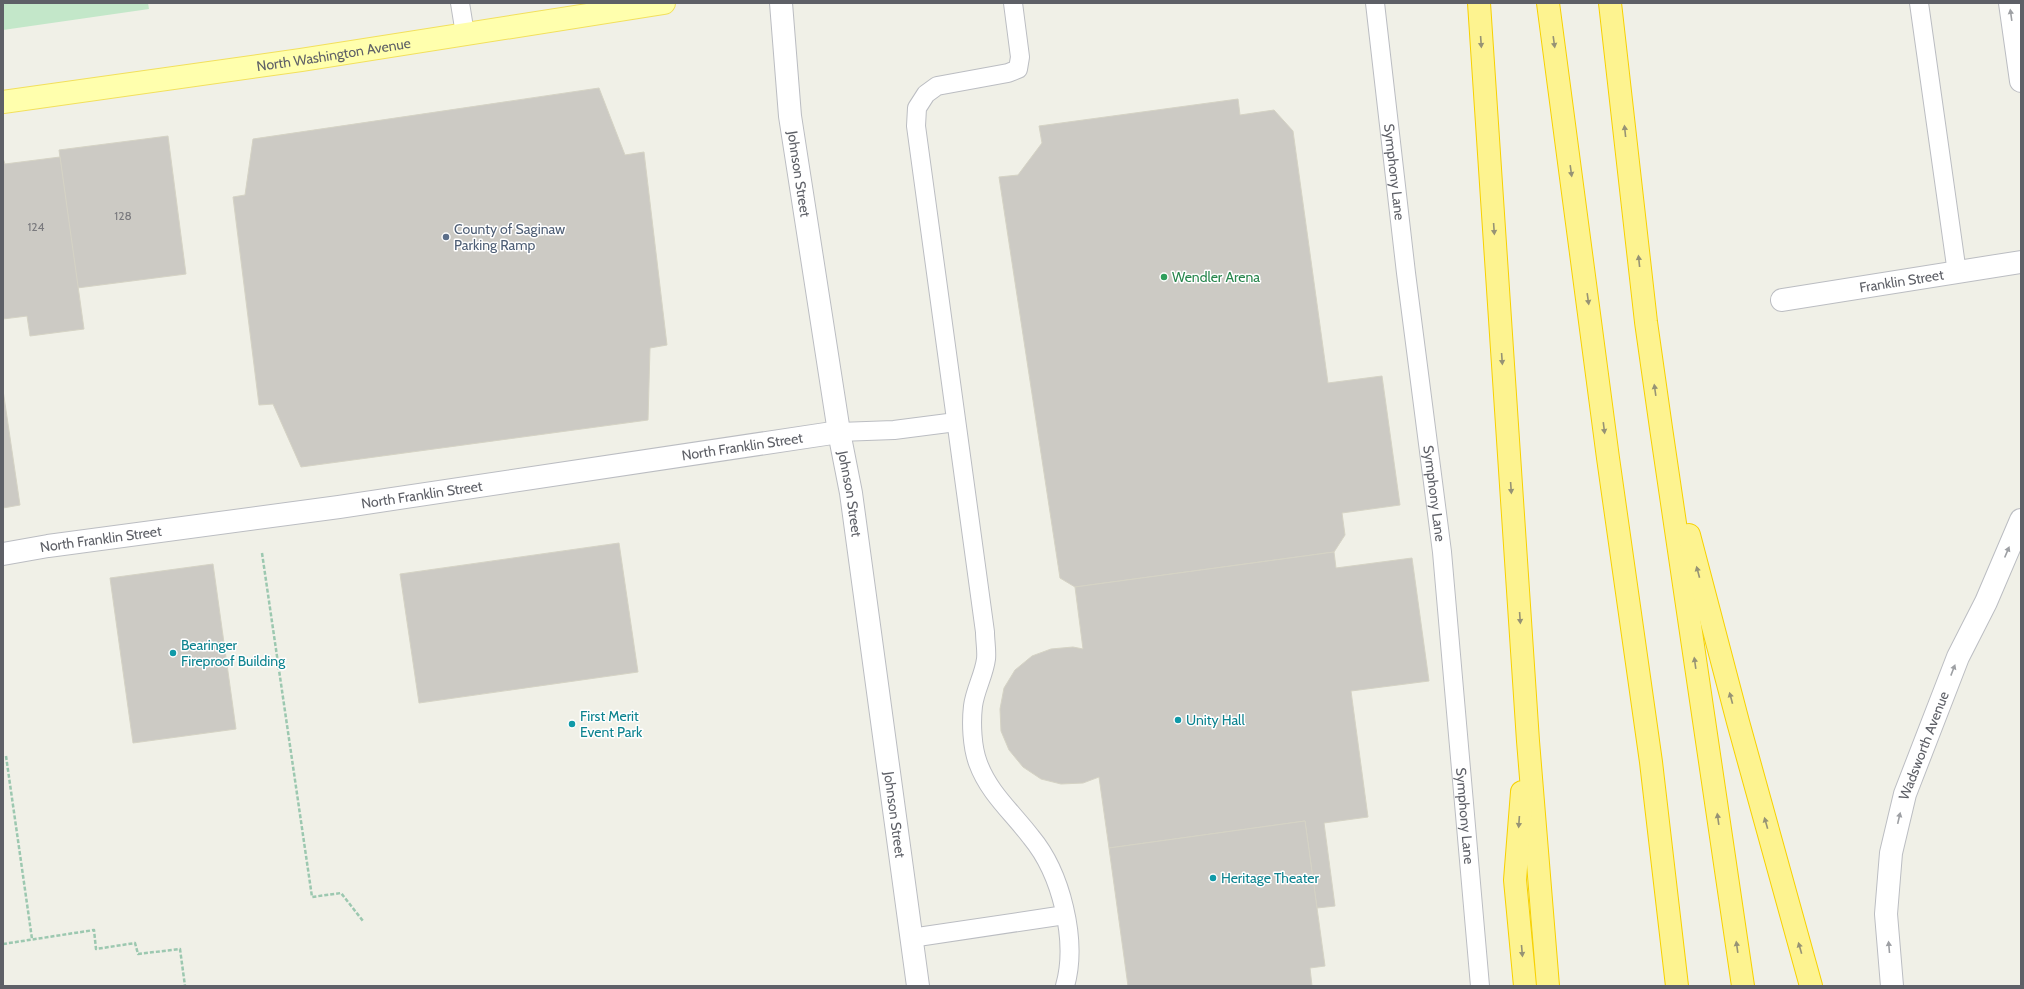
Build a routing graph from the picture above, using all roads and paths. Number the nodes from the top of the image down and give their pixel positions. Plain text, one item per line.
1 (460, 3) edge
2 (664, 3) edge
3 (781, 3) edge
4 (1013, 3) edge
5 (1375, 3) edge
6 (1479, 3) edge
7 (1548, 3) edge
8 (1610, 3) edge
9 (1919, 3) edge
10 (2010, 3) edge
11 (611, 7) edge
12 (465, 34) junction
13 (2021, 81) edge
14 (3, 102) edge
15 (2021, 262) edge
16 (1957, 273) junction
17 (1782, 300) dead end
18 (956, 422) junction
19 (1661, 428) junction
20 (839, 432) junction
21 (2021, 520) edge
22 (262, 552) dead end
23 (3, 554) edge
24 (1528, 741) junction
25 (6, 756) dead end
26 (1065, 915) junction
27 (363, 921) dead end
28 (911, 938) junction
29 (32, 939) junction
30 (3, 944) edge
31 (184, 986) edge
32 (918, 986) edge
33 (1065, 986) edge
34 (1480, 986) edge
35 (1525, 986) edge
36 (1548, 986) edge
37 (1677, 986) edge
38 (1743, 986) edge
39 (1811, 986) edge
40 (1892, 986) edge

1 - 12 lane
2 - 11 main road, North Washington Avenue
3 - 20 street, Johnson Street
4 - 18 lane
5 - 34 lane, Symphony Lane
6 -> 24 highway
7 -> 37 highway
19 -> 8 highway
9 - 16 lane
13 -> 10 street
11 - 12 main road, North Washington Avenue
12 - 14 main road, North Washington Avenue
15 - 16 street, Franklin Street
16 - 17 street, Franklin Street
18 - 20 lane
18 - 26 lane
38 -> 19 highway
39 -> 19 highway
20 - 23 street, North Franklin Street
20 - 28 street, Johnson Street
40 -> 21 street, Wadsworth Avenue
22 - 27 path
24 -> 35 highway
24 - 36 highway
25 - 29 path
26 - 28 lane
26 - 33 lane
28 - 32 street, Johnson Street
29 - 30 path
29 - 31 path

